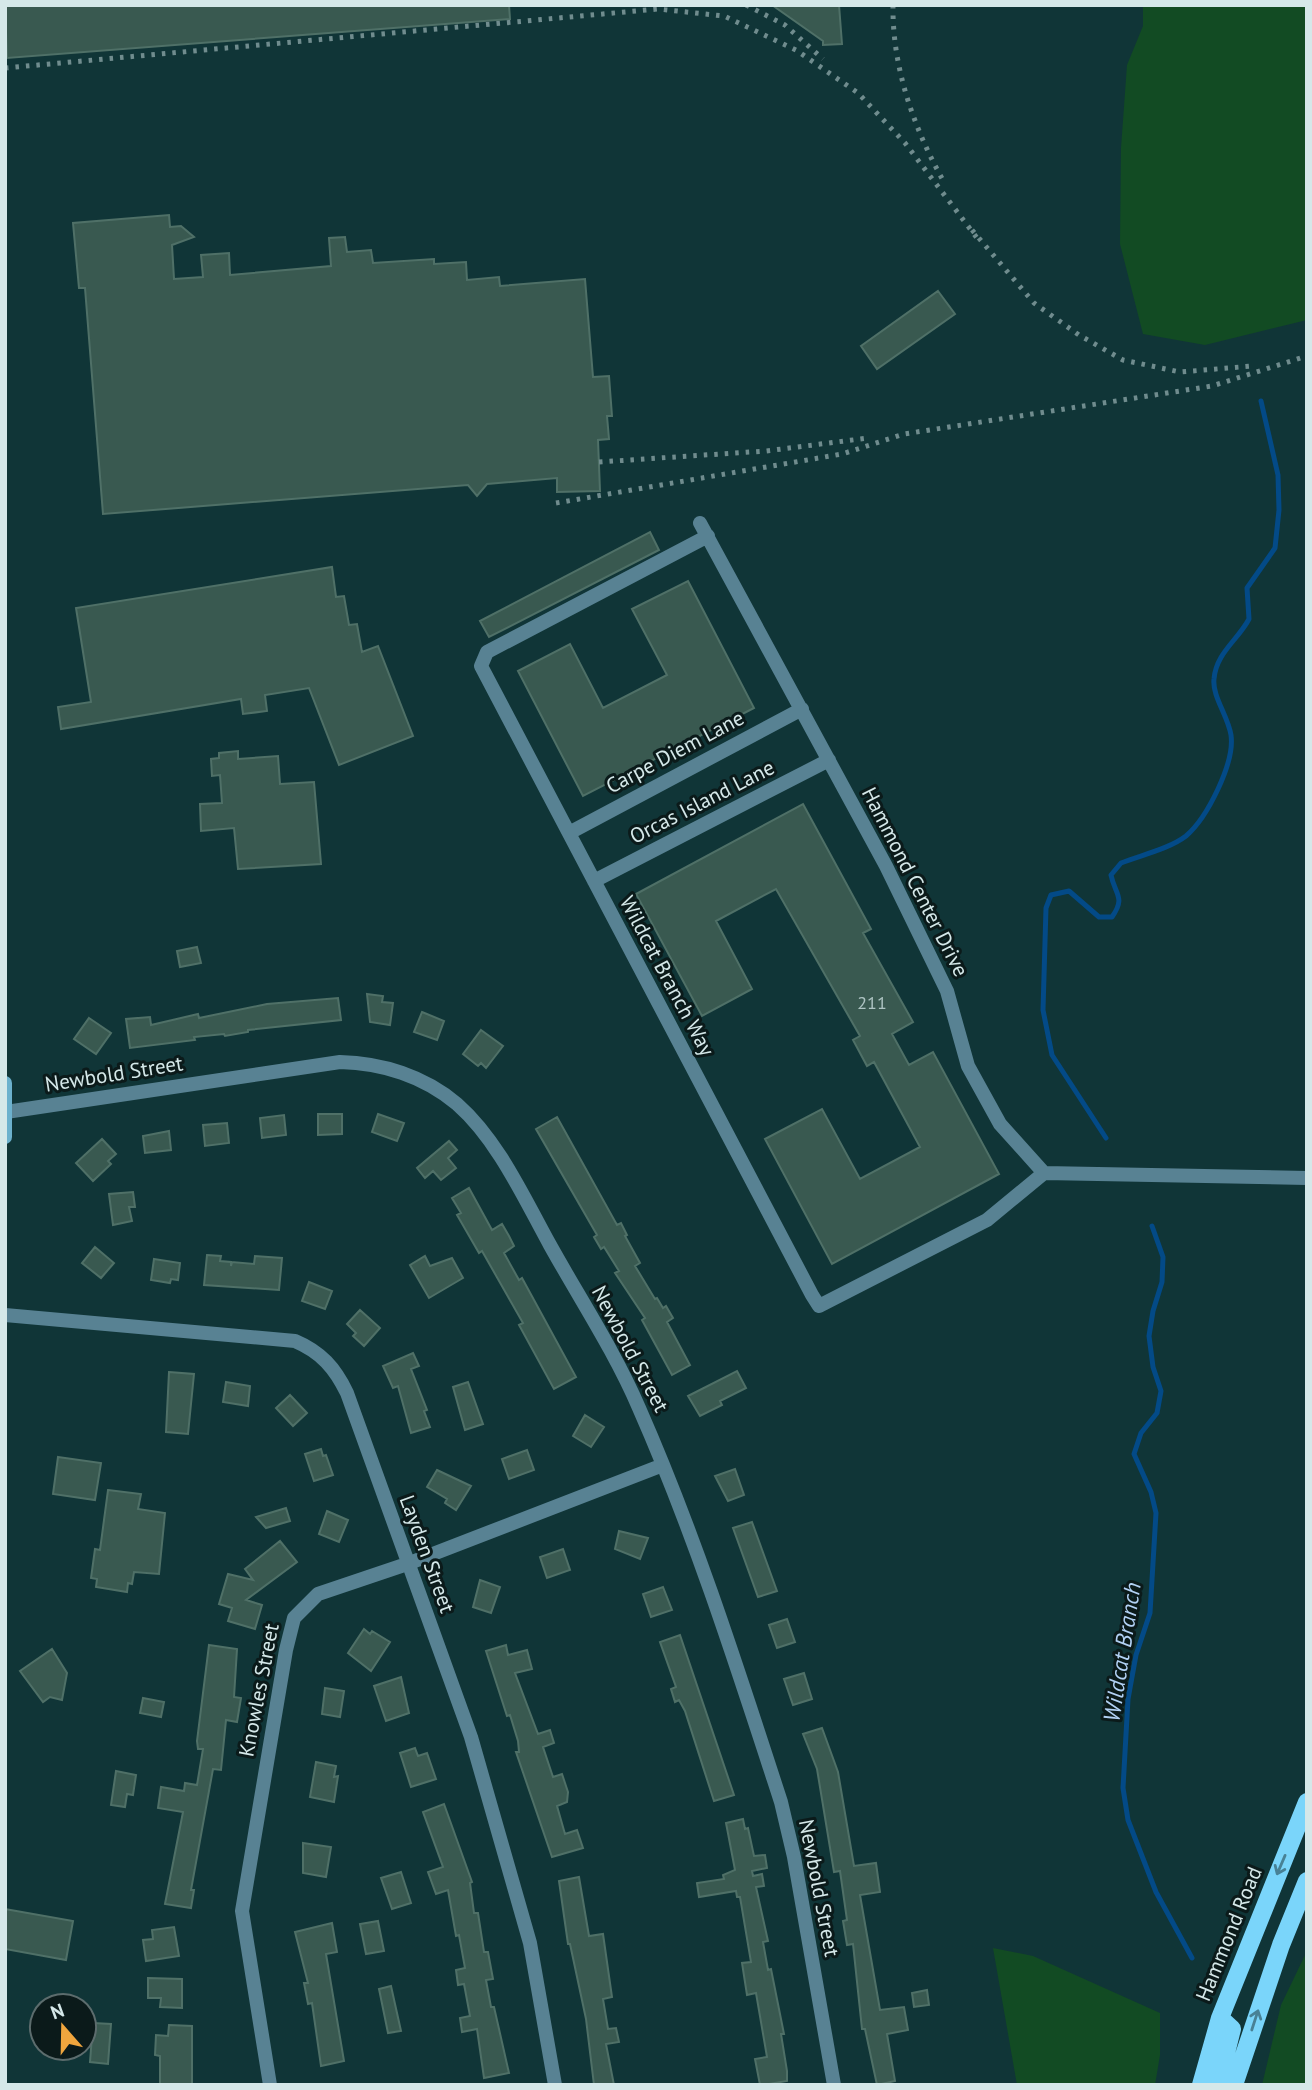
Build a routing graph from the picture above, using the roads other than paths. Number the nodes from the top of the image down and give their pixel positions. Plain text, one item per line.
1 (704, 529) joint
2 (802, 709) junction
3 (829, 760) junction
4 (569, 833) junction
5 (594, 881) junction
6 (5, 1083) edge
7 (6, 1112) edge
8 (5, 1137) edge
9 (1044, 1173) junction
10 (1307, 1178) edge
11 (5, 1315) edge
12 (663, 1465) junction
13 (407, 1564) junction
14 (1307, 1802) edge
15 (1307, 1881) edge
16 (1220, 2018) junction
17 (270, 2085) edge
18 (555, 2085) edge
19 (834, 2085) edge
20 (1201, 2085) edge
21 (1218, 2085) edge
22 (1234, 2085) edge

1 - 2 street, Hammond Center Drive
1 - 4 street, Wildcat Branch Way
2 - 3 street, Hammond Center Drive
2 - 4 street, Carpe Diem Lane
3 - 5 street, Orcas Island Lane
3 - 9 street, Hammond Center Drive
4 - 5 street, Wildcat Branch Way
5 - 9 street, Wildcat Branch Way
6 - 7 main road
7 - 8 main road
7 - 12 street, Newbold Street
9 - 10 street
11 - 13 street, Layden Street
12 - 13 street, Knowles Street
12 - 19 street, Newbold Street
13 - 17 street, Knowles Street
13 - 18 street, Layden Street
14 -> 16 main road, Hammond Road
22 -> 15 main road
16 - 20 main road, Hammond Road
16 - 21 main road

